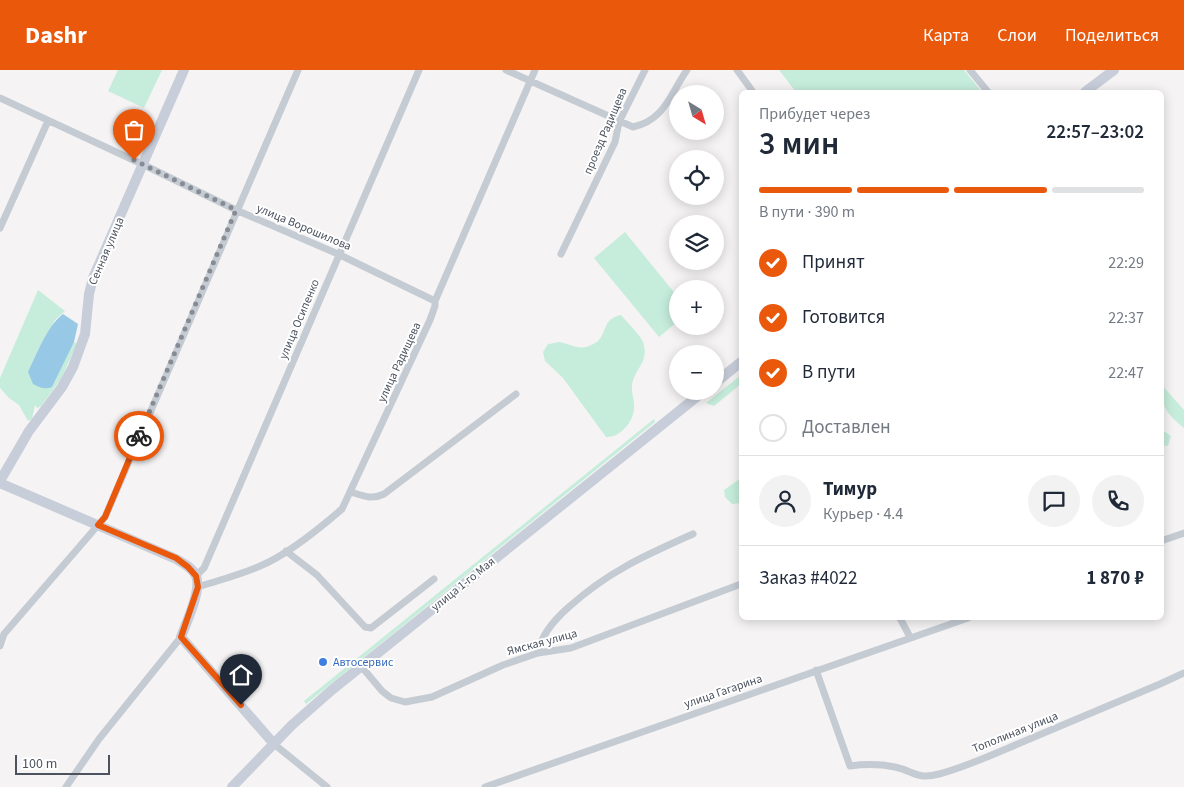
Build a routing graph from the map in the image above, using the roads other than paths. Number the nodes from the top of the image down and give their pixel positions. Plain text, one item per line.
1 (184, 70) edge
2 (298, 70) edge
3 (420, 70) edge
4 (506, 70) edge
5 (535, 70) edge
6 (645, 70) edge
7 (688, 70) edge
8 (736, 70) edge
9 (970, 70) edge
10 (1114, 70) edge
11 (530, 81) junction
12 (751, 90) edge
13 (986, 90) edge
14 (1088, 90) edge
15 (0, 98) edge
16 (48, 121) junction
17 (619, 122) junction
18 (144, 165) junction
19 (236, 210) junction
20 (0, 228) edge
21 (338, 254) junction
22 (561, 254) dead end
23 (435, 301) junction
24 (739, 364) edge
25 (724, 376) edge
26 (516, 394) dead end
27 (693, 400) edge
28 (0, 482) edge
29 (351, 492) junction
30 (98, 525) junction
31 (1184, 533) edge
32 (693, 534) dead end
33 (1164, 540) edge
34 (286, 552) junction
35 (196, 576) junction
36 (434, 579) dead end
37 (739, 585) edge
38 (198, 587) junction
39 (901, 620) edge
40 (963, 620) edge
41 (181, 637) junction
42 (910, 637) junction
43 (0, 646) edge
44 (538, 653) junction
45 (361, 666) junction
46 (816, 670) junction
47 (1184, 673) edge
48 (274, 744) junction
49 (66, 787) edge
50 (232, 787) edge
51 (327, 787) edge
52 (485, 787) edge

1 - 18 street, Сенная улица
2 - 19 street
3 - 21 street, улица Осипенко
4 - 11 street
5 - 11 street, улица Радищева
6 - 17 street, проезд Радищева
7 - 17 street
8 - 12 street
9 - 13 street
10 - 14 street
11 - 17 street
11 - 23 street, улица Радищева
15 - 16 street, улица Ворошилова
16 - 18 street, улица Ворошилова
16 - 20 street
17 - 22 street, проезд Радищева
18 - 19 street, улица Ворошилова
18 - 28 street, Сенная улица
19 - 21 street, улица Ворошилова
19 - 30 street
21 - 23 street, улица Ворошилова
21 - 35 street, улица Осипенко
23 - 29 street, улица Радищева
24 - 25 street
26 - 29 street
27 - 45 street, улица 1-го Мая
28 - 30 street
29 - 34 street, улица Радищева
30 - 35 street
30 - 43 street
31 - 33 street
32 - 44 street
34 - 36 street
34 - 38 street, улица Радищева
35 - 38 street
37 - 44 street, Ямская улица
38 - 41 street
39 - 42 street
40 - 42 street, улица Гагарина
41 - 48 street
41 - 49 street
42 - 46 street, улица Гагарина
44 - 45 street, Ямская улица
45 - 48 street, улица 1-го Мая
46 - 47 street, Тополиная улица
46 - 52 street, улица Гагарина
48 - 50 street, улица 1-го Мая
48 - 51 street

